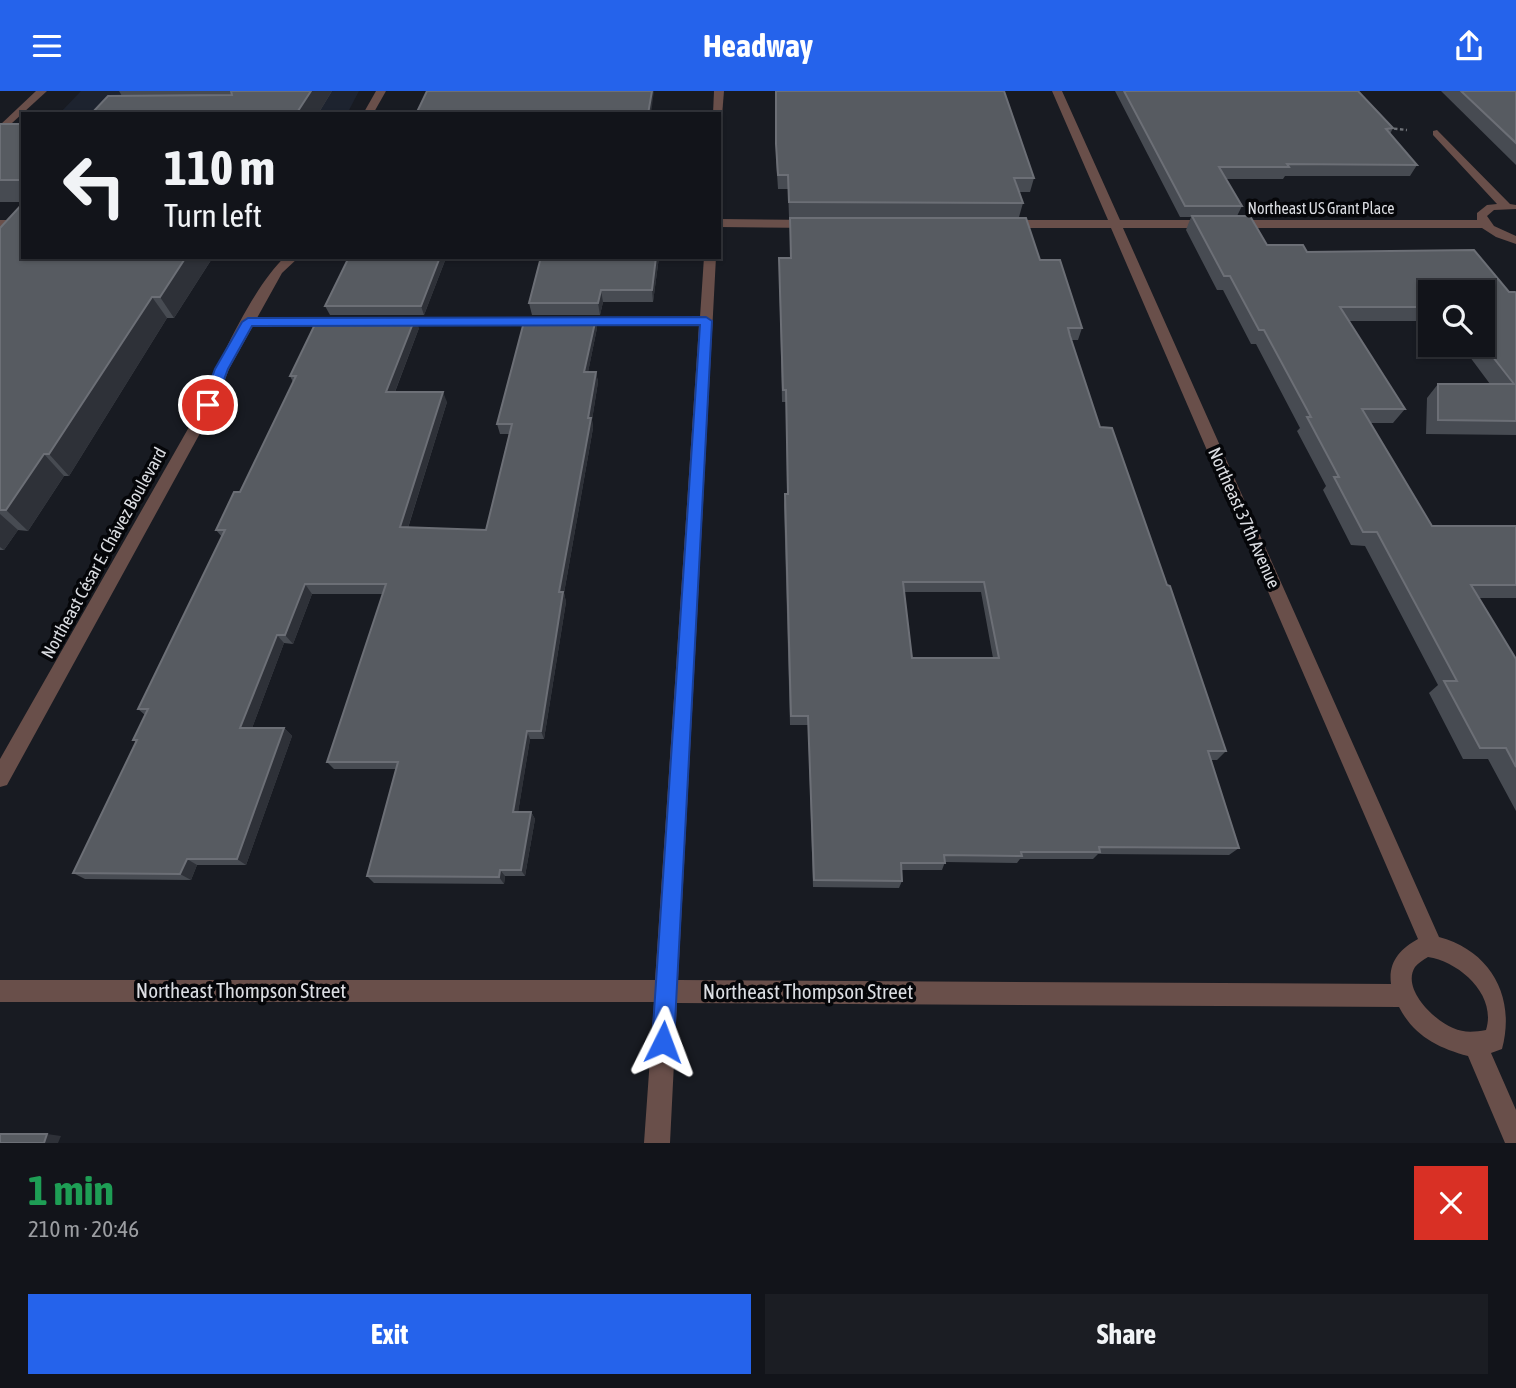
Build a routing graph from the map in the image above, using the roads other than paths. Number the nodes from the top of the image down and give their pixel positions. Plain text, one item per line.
1 (42, 91) edge
2 (381, 91) edge
3 (719, 91) edge
4 (1057, 91) edge
5 (369, 112) edge
6 (718, 112) edge
7 (0, 131) edge
8 (1437, 133) dead end
9 (1511, 207) edge
10 (721, 223) edge
11 (0, 224) edge
12 (21, 224) edge
13 (828, 224) edge
14 (992, 224) edge
15 (1115, 224) junction
16 (1485, 224) junction
17 (1516, 240) edge
18 (710, 259) edge
19 (275, 264) edge
20 (706, 321) junction
21 (248, 322) junction
22 (0, 778) edge
23 (1432, 946) junction
24 (0, 991) edge
25 (666, 991) junction
26 (1507, 994) edge
27 (1406, 996) junction
28 (1476, 1046) junction
29 (1516, 1139) edge
30 (657, 1143) edge

1 - 7 street
2 - 5 street
3 - 6 street
4 - 15 street, Northeast 37th Avenue
8 - 9 street
9 - 16 street
10 - 13 street
11 - 12 street
14 - 15 street, Northeast US Grant Place
15 - 16 street, Northeast US Grant Place
15 - 23 street, Northeast 37th Avenue
16 - 17 street, Northeast US Grant Place
18 - 20 street
19 - 21 street, Northeast César E. Chávez Boulevard
20 - 21 street
20 - 25 street
21 - 22 street, Northeast César E. Chávez Boulevard
23 - 26 street
23 - 27 street
24 - 25 street, Northeast Thompson Street
25 - 27 street, Northeast Thompson Street
25 - 30 street
26 - 28 street
27 - 28 street
28 - 29 street

